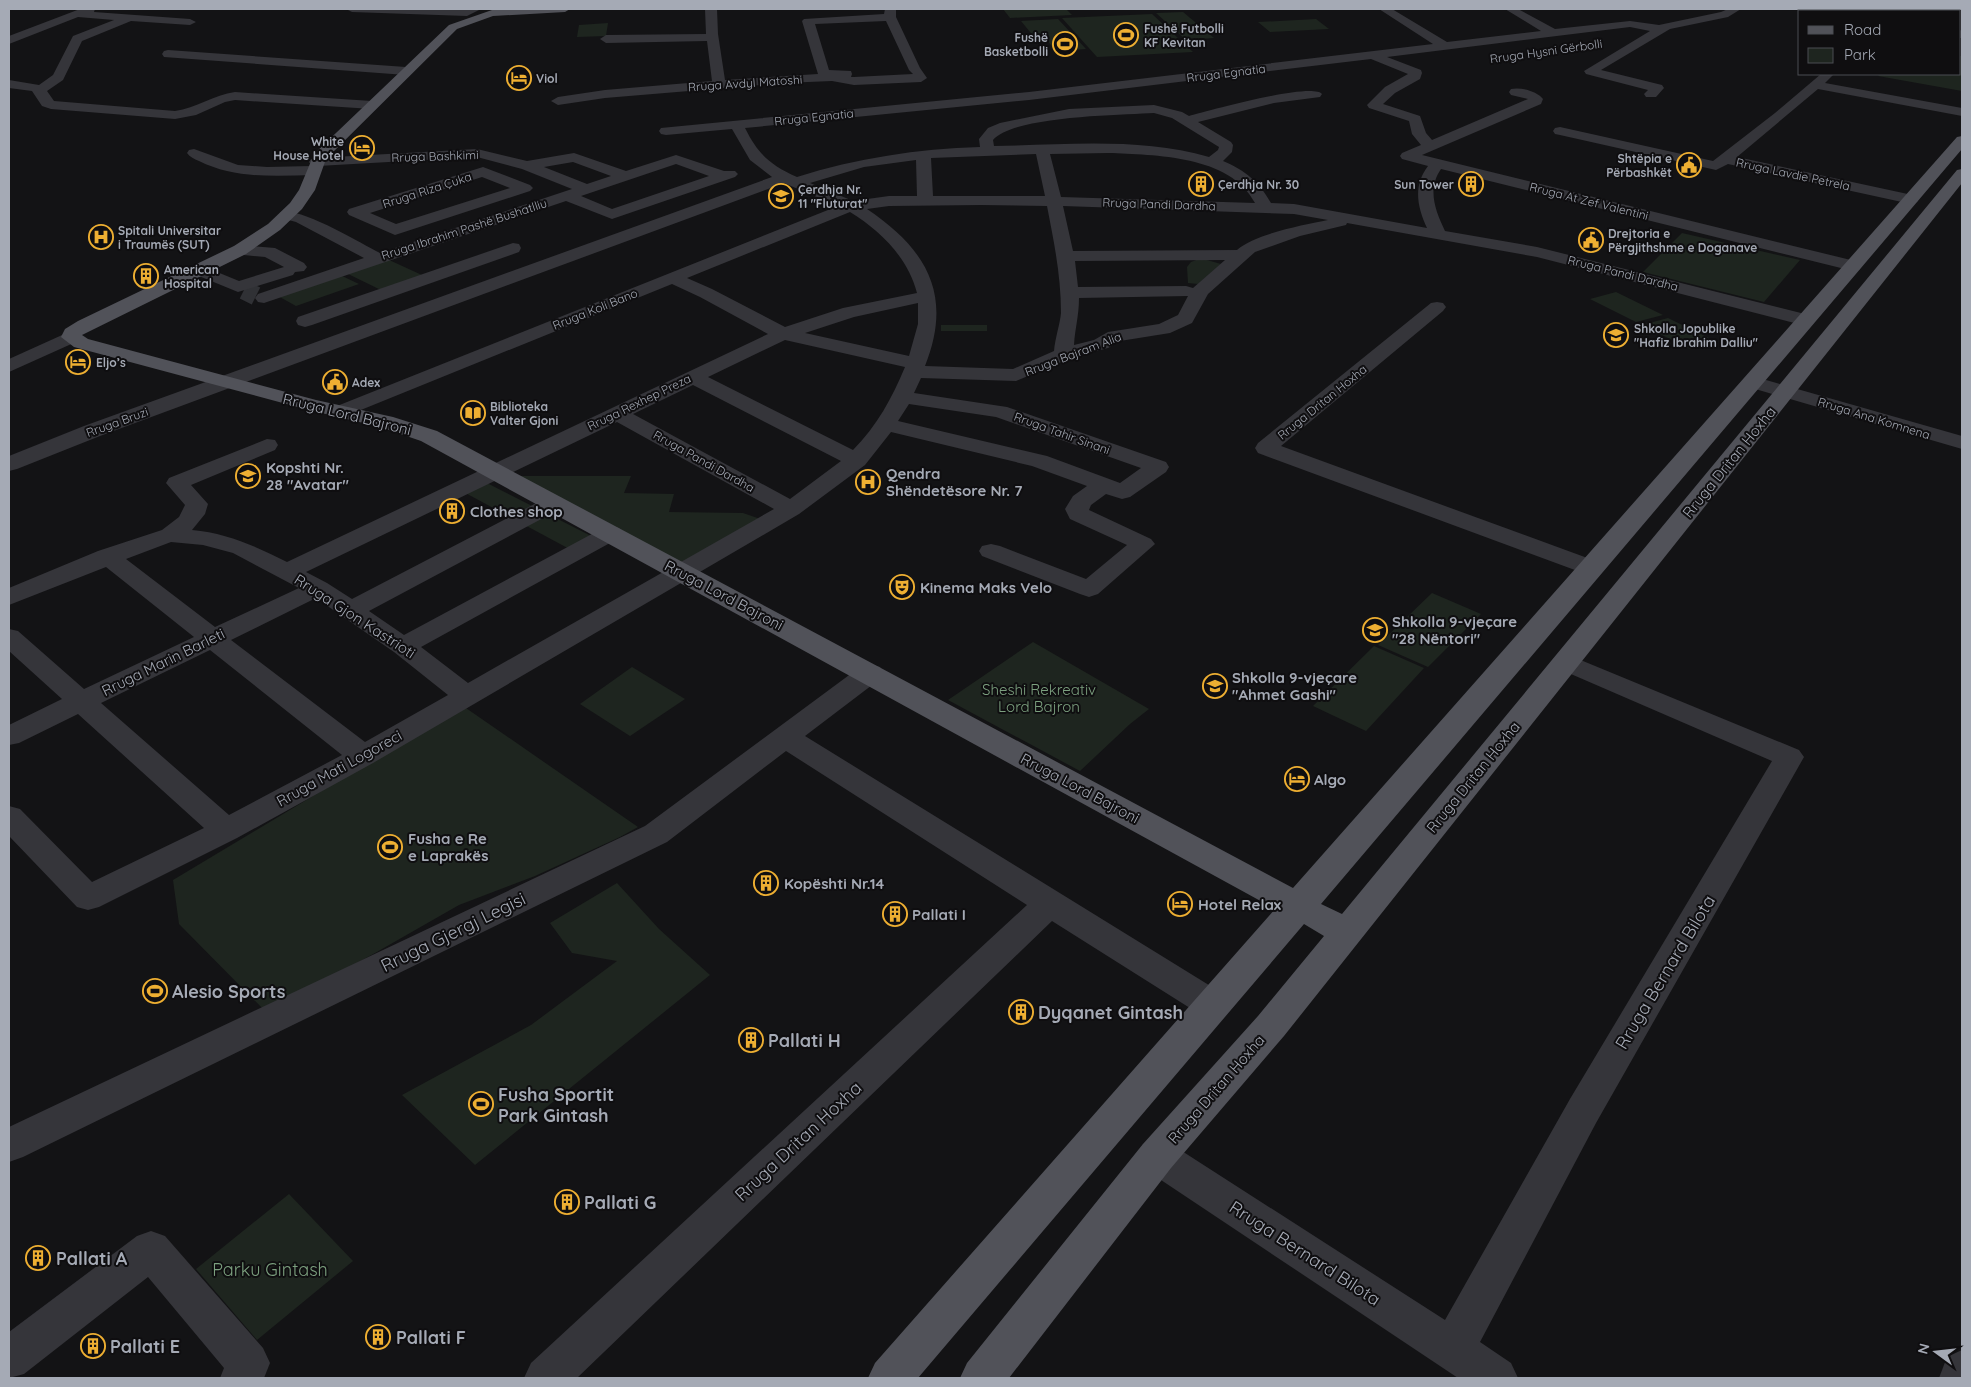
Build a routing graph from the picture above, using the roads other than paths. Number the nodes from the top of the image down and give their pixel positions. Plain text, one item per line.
1 (90, 9) edge
2 (352, 9) edge
3 (551, 9) edge
4 (566, 9) edge
5 (711, 9) edge
6 (1384, 9) edge
7 (1510, 9) edge
8 (1736, 9) edge
9 (75, 11) edge
10 (474, 13) edge
11 (890, 13) edge
12 (130, 17) junction
13 (31, 19) dead end
14 (44, 20) junction
15 (190, 22) dead end
16 (1568, 22) dead end
17 (1662, 29) junction
18 (1582, 30) junction
19 (9, 33) edge
20 (1553, 33) junction
21 (712, 37) junction
22 (606, 39) dead end
23 (9, 40) edge
24 (1618, 42) dead end
25 (1640, 42) junction
26 (1445, 46) junction
27 (1412, 50) junction
28 (168, 54) dead end
29 (1372, 56) junction
30 (1438, 60) dead end
31 (915, 70) junction
32 (406, 71) junction
33 (1827, 75) edge
34 (9, 84) edge
35 (720, 84) junction
36 (1815, 85) junction
37 (40, 90) junction
38 (1516, 92) dead end
39 (1040, 94) junction
40 (1315, 94) dead end
41 (1651, 94) dead end
42 (558, 101) dead end
43 (372, 105) junction
44 (1962, 112) edge
45 (1069, 113) junction
46 (1186, 121) junction
47 (691, 128) junction
48 (666, 130) dead end
49 (1560, 131) dead end
50 (740, 132) junction
51 (724, 140) dead end
52 (1962, 140) edge
53 (1430, 147) junction
54 (1042, 150) junction
55 (988, 151) junction
56 (194, 153) dead end
57 (923, 155) junction
58 (1726, 159) junction
59 (1211, 163) junction
60 (1437, 164) junction
61 (763, 165) junction
62 (315, 166) junction
63 (527, 166) junction
64 (606, 169) junction
65 (626, 176) junction
66 (723, 176) junction
67 (1961, 177) edge
68 (792, 179) junction
69 (586, 189) junction
70 (566, 196) junction
71 (1911, 199) junction
72 (925, 200) junction
73 (1053, 201) junction
74 (851, 206) junction
75 (1265, 208) junction
76 (287, 215) junction
77 (439, 217) junction
78 (1354, 218) junction
79 (468, 229) junction
80 (1438, 234) junction
81 (513, 248) junction
82 (240, 250) junction
83 (1239, 255) junction
84 (1066, 256) junction
85 (1174, 256) junction
86 (379, 259) junction
87 (548, 264) junction
88 (1853, 266) junction
89 (200, 270) junction
90 (672, 278) junction
91 (250, 293) junction
92 (1069, 293) junction
93 (928, 296) junction
94 (1189, 299) junction
95 (1437, 307) dead end
96 (1806, 320) junction
97 (305, 321) junction
98 (783, 334) junction
99 (71, 337) junction
100 (335, 342) junction
101 (1064, 354) junction
102 (9, 366) edge
103 (916, 368) junction
104 (692, 376) junction
105 (225, 382) junction
106 (1752, 382) junction
107 (1786, 392) junction
108 (902, 397) junction
109 (339, 412) junction
110 (616, 413) junction
111 (887, 425) junction
112 (1962, 443) edge
113 (267, 445) dead end
114 (857, 460) junction
115 (9, 464) edge
116 (495, 471) junction
117 (1104, 485) junction
118 (554, 503) junction
119 (791, 509) junction
120 (611, 533) junction
121 (170, 535) junction
122 (991, 551) dead end
123 (107, 556) junction
124 (1592, 568) junction
125 (287, 572) junction
126 (682, 572) junction
127 (318, 588) junction
128 (9, 597) edge
129 (351, 610) junction
130 (9, 637) edge
131 (213, 638) junction
132 (403, 646) junction
133 (1566, 662) junction
134 (870, 673) junction
135 (468, 696) junction
136 (81, 702) junction
137 (9, 736) edge
138 (786, 738) junction
139 (363, 756) junction
140 (9, 817) edge
141 (226, 830) junction
142 (1050, 903) junction
143 (1299, 906) junction
144 (1346, 932) junction
145 (1213, 1005) junction
146 (9, 1145) edge
147 (1157, 1156) junction
148 (1452, 1350) junction
149 (9, 1359) edge
150 (1962, 1372) edge
151 (242, 1378) edge
152 (546, 1378) edge
153 (890, 1378) edge
154 (982, 1378) edge
155 (1496, 1378) edge
156 (1961, 1378) edge

1 - 9 street
2 - 10 street
3 - 4 main road
3 - 10 main road
5 - 21 street
6 - 26 street
7 - 20 street
8 - 17 street, Rruga Hysni Gërbolli
9 - 12 street
9 - 14 street
9 - 23 street
10 - 32 main road
11 - 31 street, Rruga Avdyl Matoshi
11 - 31 street, Rruga Avdyl Matoshi
12 - 15 street
12 - 37 street
13 - 14 street
14 - 19 street
16 - 18 street
17 - 18 street, Rruga Egnatia
17 - 25 street, Rruga Hysni Gërbolli
18 - 20 street, Rruga Egnatia
20 - 26 street, Rruga Egnatia
21 - 22 street
21 - 35 street
24 - 25 street, Rruga Hysni Gërbolli
25 - 41 street, Rruga Hysni Gërbolli
26 - 27 street, Rruga Egnatia
27 - 29 street, Rruga Egnatia
27 - 30 street, Rruga Egnatia
28 - 32 street
29 - 39 street, Rruga Egnatia
29 - 53 street
31 - 35 street, Rruga Avdyl Matoshi
32 - 43 main road
33 - 36 street
34 - 37 street
35 - 42 street, Rruga Avdyl Matoshi
36 - 44 street
36 - 58 street
37 - 43 street
38 - 53 street, Rruga At Zef Valentini
39 - 45 street
39 - 50 street, Rruga Egnatia
40 - 46 street
43 - 62 main road
45 - 46 street
45 - 55 street
46 - 59 street
47 - 48 street, Rruga Egnatia
47 - 50 street, Rruga Egnatia
47 - 64 street
49 - 58 street, Rruga Lavdie Petrela
50 - 51 street
50 - 61 street
52 - 71 main road
53 - 60 street, Rruga At Zef Valentini
54 - 55 street
54 - 59 street
54 - 73 street
55 - 57 street
56 - 62 street, Rruga Bashkimi
57 - 68 street
57 - 72 street
58 - 71 street, Rruga Lavdie Petrela
59 - 75 street
60 - 80 street
60 - 88 street, Rruga At Zef Valentini
61 - 66 street
61 - 68 street
62 - 63 street, Rruga Bashkimi
62 - 76 main road
63 - 64 street, Rruga Bashkimi
63 - 69 street, Rruga Ibrahim Pashë Bushatlliu
64 - 65 street, Rruga Bashkimi
65 - 66 street
65 - 69 street
66 - 70 street
67 - 107 main road, Rruga Dritan Hoxha
68 - 74 street
68 - 87 street
69 - 70 street, Rruga Ibrahim Pashë Bushatlliu
70 - 79 street, Rruga Ibrahim Pashë Bushatlliu
71 - 88 main road
72 - 73 street, Rruga Pandi Dardha
72 - 74 street, Rruga Pandi Dardha
73 - 75 street, Rruga Pandi Dardha
73 - 84 street
74 - 90 street, Rruga Koli Bano
74 - 93 street
75 - 78 street, Rruga Pandi Dardha
76 - 82 main road
76 - 86 street, Rruga Ibrahim Pashë Bushatlliu
77 - 77 street, Rruga Riza Çuka
77 - 79 street, Rruga Riza Çuka
78 - 80 street, Rruga Pandi Dardha
78 - 83 street, Rruga Bajram Alia
79 - 81 street, Rruga Riza Çuka
79 - 86 street, Rruga Ibrahim Pashë Bushatlliu
80 - 96 street, Rruga Pandi Dardha
81 - 87 street, Rruga Riza Çuka
81 - 97 street
82 - 89 main road
82 - 91 street
83 - 85 street
83 - 94 street, Rruga Bajram Alia
84 - 85 street
84 - 92 street
85 - 94 street
86 - 91 street
87 - 100 street
88 - 96 main road
89 - 91 street
89 - 99 main road
90 - 98 street
90 - 109 street, Rruga Koli Bano
91 - 97 street
92 - 94 street
92 - 101 street
93 - 98 street, Rruga Rexhep Preza
93 - 103 street
94 - 101 street, Rruga Bajram Alia
95 - 124 street, Rruga Dritan Hoxha
96 - 106 main road
97 - 100 street
98 - 103 street
98 - 104 street, Rruga Rexhep Preza
99 - 102 street
99 - 105 main road, Rruga Lord Bajroni
100 - 105 street
101 - 103 street, Rruga Bajram Alia
103 - 108 street
104 - 110 street, Rruga Rexhep Preza
104 - 114 street
105 - 109 main road, Rruga Lord Bajroni
105 - 115 street, Rruga Bruzi
106 - 107 street, Rruga Ana Komnena
106 - 124 main road
107 - 112 street, Rruga Ana Komnena
107 - 133 main road, Rruga Dritan Hoxha
108 - 111 street
108 - 117 street, Rruga Tahir Sinani
109 - 116 main road, Rruga Lord Bajroni
110 - 116 street, Rruga Rexhep Preza
110 - 119 street, Rruga Pandi Dardha
111 - 114 street
111 - 117 street, Rruga Tahir Sinani
113 - 121 street
114 - 119 street
116 - 118 main road, Rruga Lord Bajroni
116 - 125 street, Rruga Rexhep Preza
117 - 122 street
118 - 120 main road, Rruga Lord Bajroni
118 - 129 street
119 - 126 street
120 - 126 main road, Rruga Lord Bajroni
120 - 132 street
121 - 123 street, Rruga Gjon Kastrioti
121 - 125 street, Rruga Gjon Kastrioti
123 - 128 street, Rruga Gjon Kastrioti
123 - 131 street
124 - 143 main road
125 - 127 street, Rruga Gjon Kastrioti
126 - 134 main road, Rruga Lord Bajroni
126 - 135 street, Rruga Mati Logoreci
127 - 129 street, Rruga Gjon Kastrioti
127 - 131 street, Rruga Marin Barleti
129 - 132 street, Rruga Gjon Kastrioti
130 - 136 street
131 - 136 street, Rruga Marin Barleti
131 - 139 street
132 - 135 street, Rruga Gjon Kastrioti
133 - 144 main road, Rruga Dritan Hoxha
133 - 148 street, Rruga Bernard Bilota
134 - 138 street, Rruga Gjergj Legisi
134 - 143 main road, Rruga Lord Bajroni
135 - 139 street, Rruga Mati Logoreci
136 - 137 street, Rruga Marin Barleti
136 - 141 street
138 - 142 street
138 - 146 street, Rruga Gjergj Legisi
139 - 141 street, Rruga Mati Logoreci
140 - 141 street, Rruga Mati Logoreci
142 - 145 street
142 - 152 street, Rruga Dritan Hoxha
143 - 144 main road, Rruga Lord Bajroni
143 - 145 main road
144 - 147 main road, Rruga Dritan Hoxha
145 - 153 main road
147 - 148 street, Rruga Bernard Bilota
147 - 154 main road, Rruga Dritan Hoxha
148 - 155 street, Rruga Bernard Bilota
149 - 151 street
150 - 156 street

